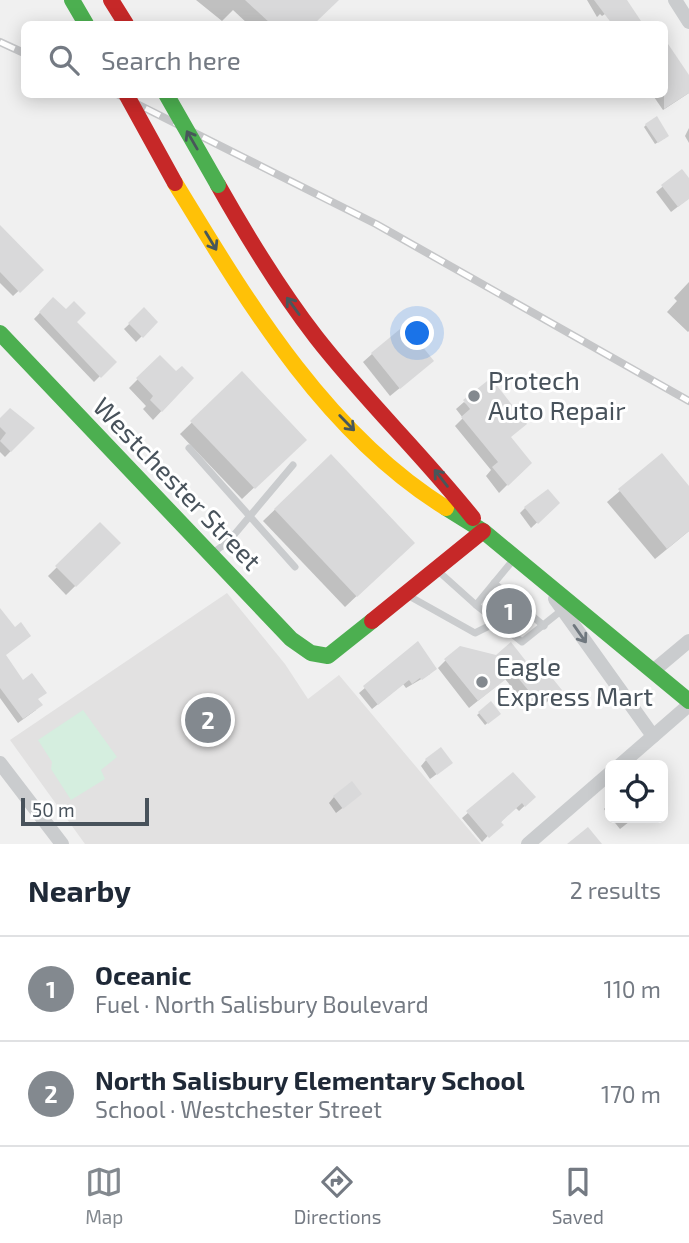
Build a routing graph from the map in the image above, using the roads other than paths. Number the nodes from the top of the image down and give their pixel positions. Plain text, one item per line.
1 (72, 0) edge
2 (111, 0) edge
3 (675, 0) edge
4 (84, 21) edge
5 (123, 21) edge
6 (689, 22) edge
7 (128, 98) edge
8 (168, 98) edge
9 (0, 333) edge
10 (189, 448) dead end
11 (293, 465) dead end
12 (248, 514) junction
13 (483, 531) junction
14 (211, 555) junction
15 (515, 557) junction
16 (295, 567) dead end
17 (436, 569) junction
18 (540, 578) junction
19 (494, 583) junction
20 (404, 594) junction
21 (476, 605) junction
22 (562, 609) junction
23 (497, 622) junction
24 (544, 626) junction
25 (689, 641) edge
26 (653, 671) junction
27 (689, 703) edge
28 (653, 736) junction
29 (626, 760) edge
30 (0, 763) edge
31 (605, 777) edge
32 (62, 844) edge
33 (528, 844) edge

1 - 4 main road
2 - 5 main road
3 - 6 street
7 -> 13 main road, bridge
13 -> 8 main road, bridge
9 - 14 main road, Westchester Street
10 - 12 lane
11 - 12 lane
12 - 14 lane
12 - 16 lane
13 - 15 main road
13 - 17 main road
14 - 20 main road, Westchester Street
15 - 18 main road
15 - 19 lane
17 - 20 main road
17 - 21 lane
18 - 22 street
18 - 26 main road
19 - 21 lane
19 - 24 lane
20 - 23 lane
21 - 23 lane
22 - 24 lane
22 -> 28 street
23 - 24 lane
25 - 26 street
26 - 27 main road
27 - 28 street
28 - 29 street
30 - 32 street
31 - 33 street

